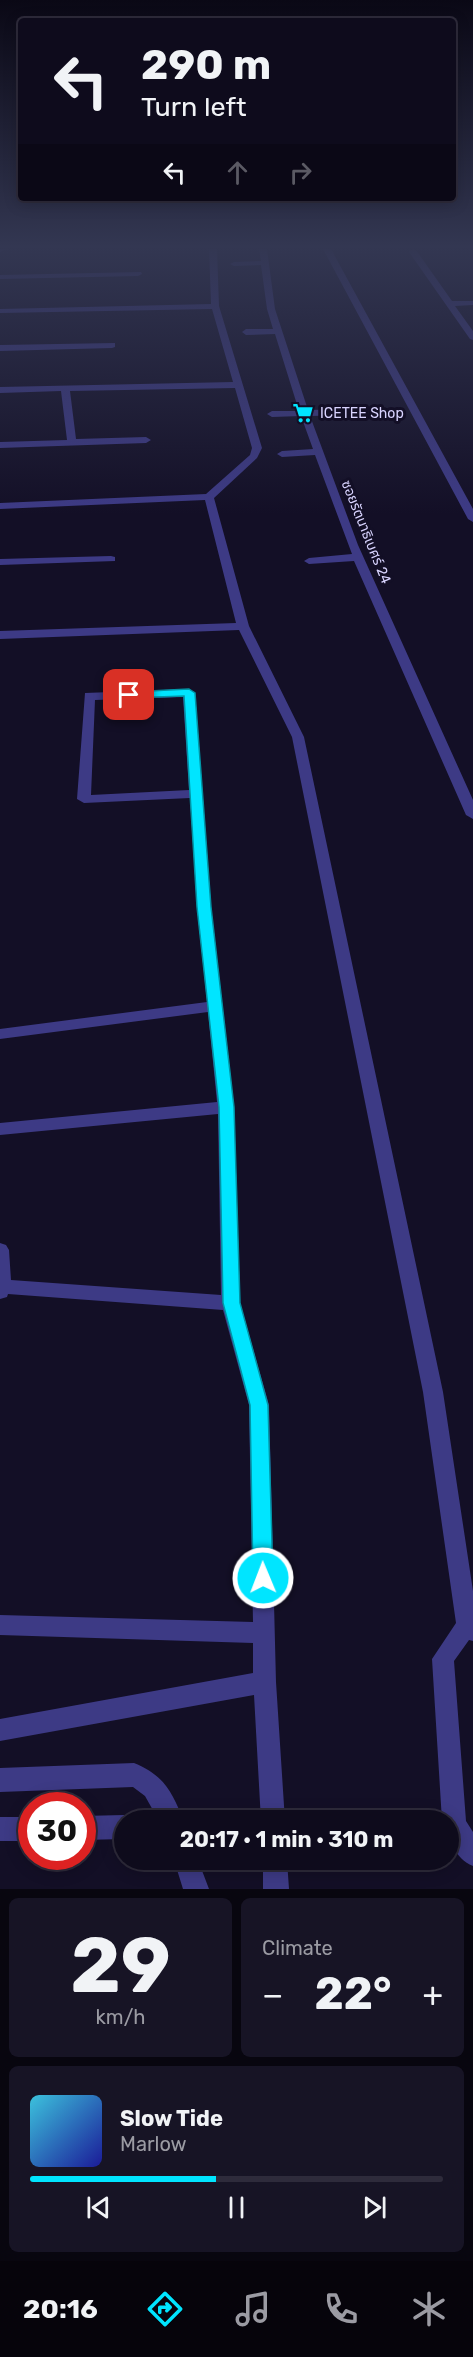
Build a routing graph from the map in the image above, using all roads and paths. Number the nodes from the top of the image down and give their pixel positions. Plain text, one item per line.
1 (224, 337) edge
2 (280, 337) edge
3 (375, 337) edge
4 (112, 345) dead end
5 (0, 348) edge
6 (238, 383) junction
7 (65, 388) junction
8 (0, 390) edge
9 (304, 412) junction
10 (351, 412) dead end
11 (272, 414) dead end
12 (146, 440) dead end
13 (72, 443) junction
14 (0, 445) edge
15 (318, 452) junction
16 (282, 454) dead end
17 (208, 497) junction
18 (0, 506) edge
19 (473, 519) edge
20 (359, 557) junction
21 (111, 558) dead end
22 (309, 561) dead end
23 (0, 562) edge
24 (243, 626) junction
25 (0, 635) edge
26 (196, 794) junction
27 (473, 815) edge
28 (215, 1006) junction
29 (0, 1034) edge
30 (226, 1107) junction
31 (0, 1129) edge
32 (0, 1250) edge
33 (1, 1289) edge
34 (231, 1303) junction
35 (0, 1625) edge
36 (470, 1628) edge
37 (264, 1633) junction
38 (265, 1682) junction
39 (0, 1730) edge
40 (0, 1780) edge
41 (166, 1810) edge
42 (272, 1810) edge
43 (114, 1827) edge
44 (96, 1828) edge
45 (0, 1829) edge
46 (18, 1829) edge
47 (473, 1854) edge
48 (189, 1870) edge
49 (275, 1870) edge
50 (196, 1889) edge
51 (276, 1889) edge

1 - 6 street
2 - 9 street, ซอยรัตนาธิเบศร์ 24
3 - 19 street
4 - 5 street
6 - 7 street
6 - 17 street
7 - 8 street
7 - 13 street
9 - 10 street
9 - 11 street
9 - 15 street, ซอยรัตนาธิเบศร์ 24
12 - 13 street
13 - 14 street
15 - 16 street
15 - 20 street, ซอยรัตนาธิเบศร์ 24
17 - 18 street
17 - 24 street
20 - 22 street
20 - 27 street, ซอยรัตนาธิเบศร์ 24
21 - 23 street
24 - 25 street
24 - 36 street
26 - 26 street
26 - 28 street
28 - 29 street
28 - 30 street
30 - 31 street
30 - 34 street
32 - 33 street
33 - 34 street
34 - 37 street
35 - 37 street
36 - 47 street
37 - 38 street
38 - 39 street
38 - 42 street
40 - 41 street
43 - 44 street
45 - 46 street
48 - 50 street
49 - 51 street

